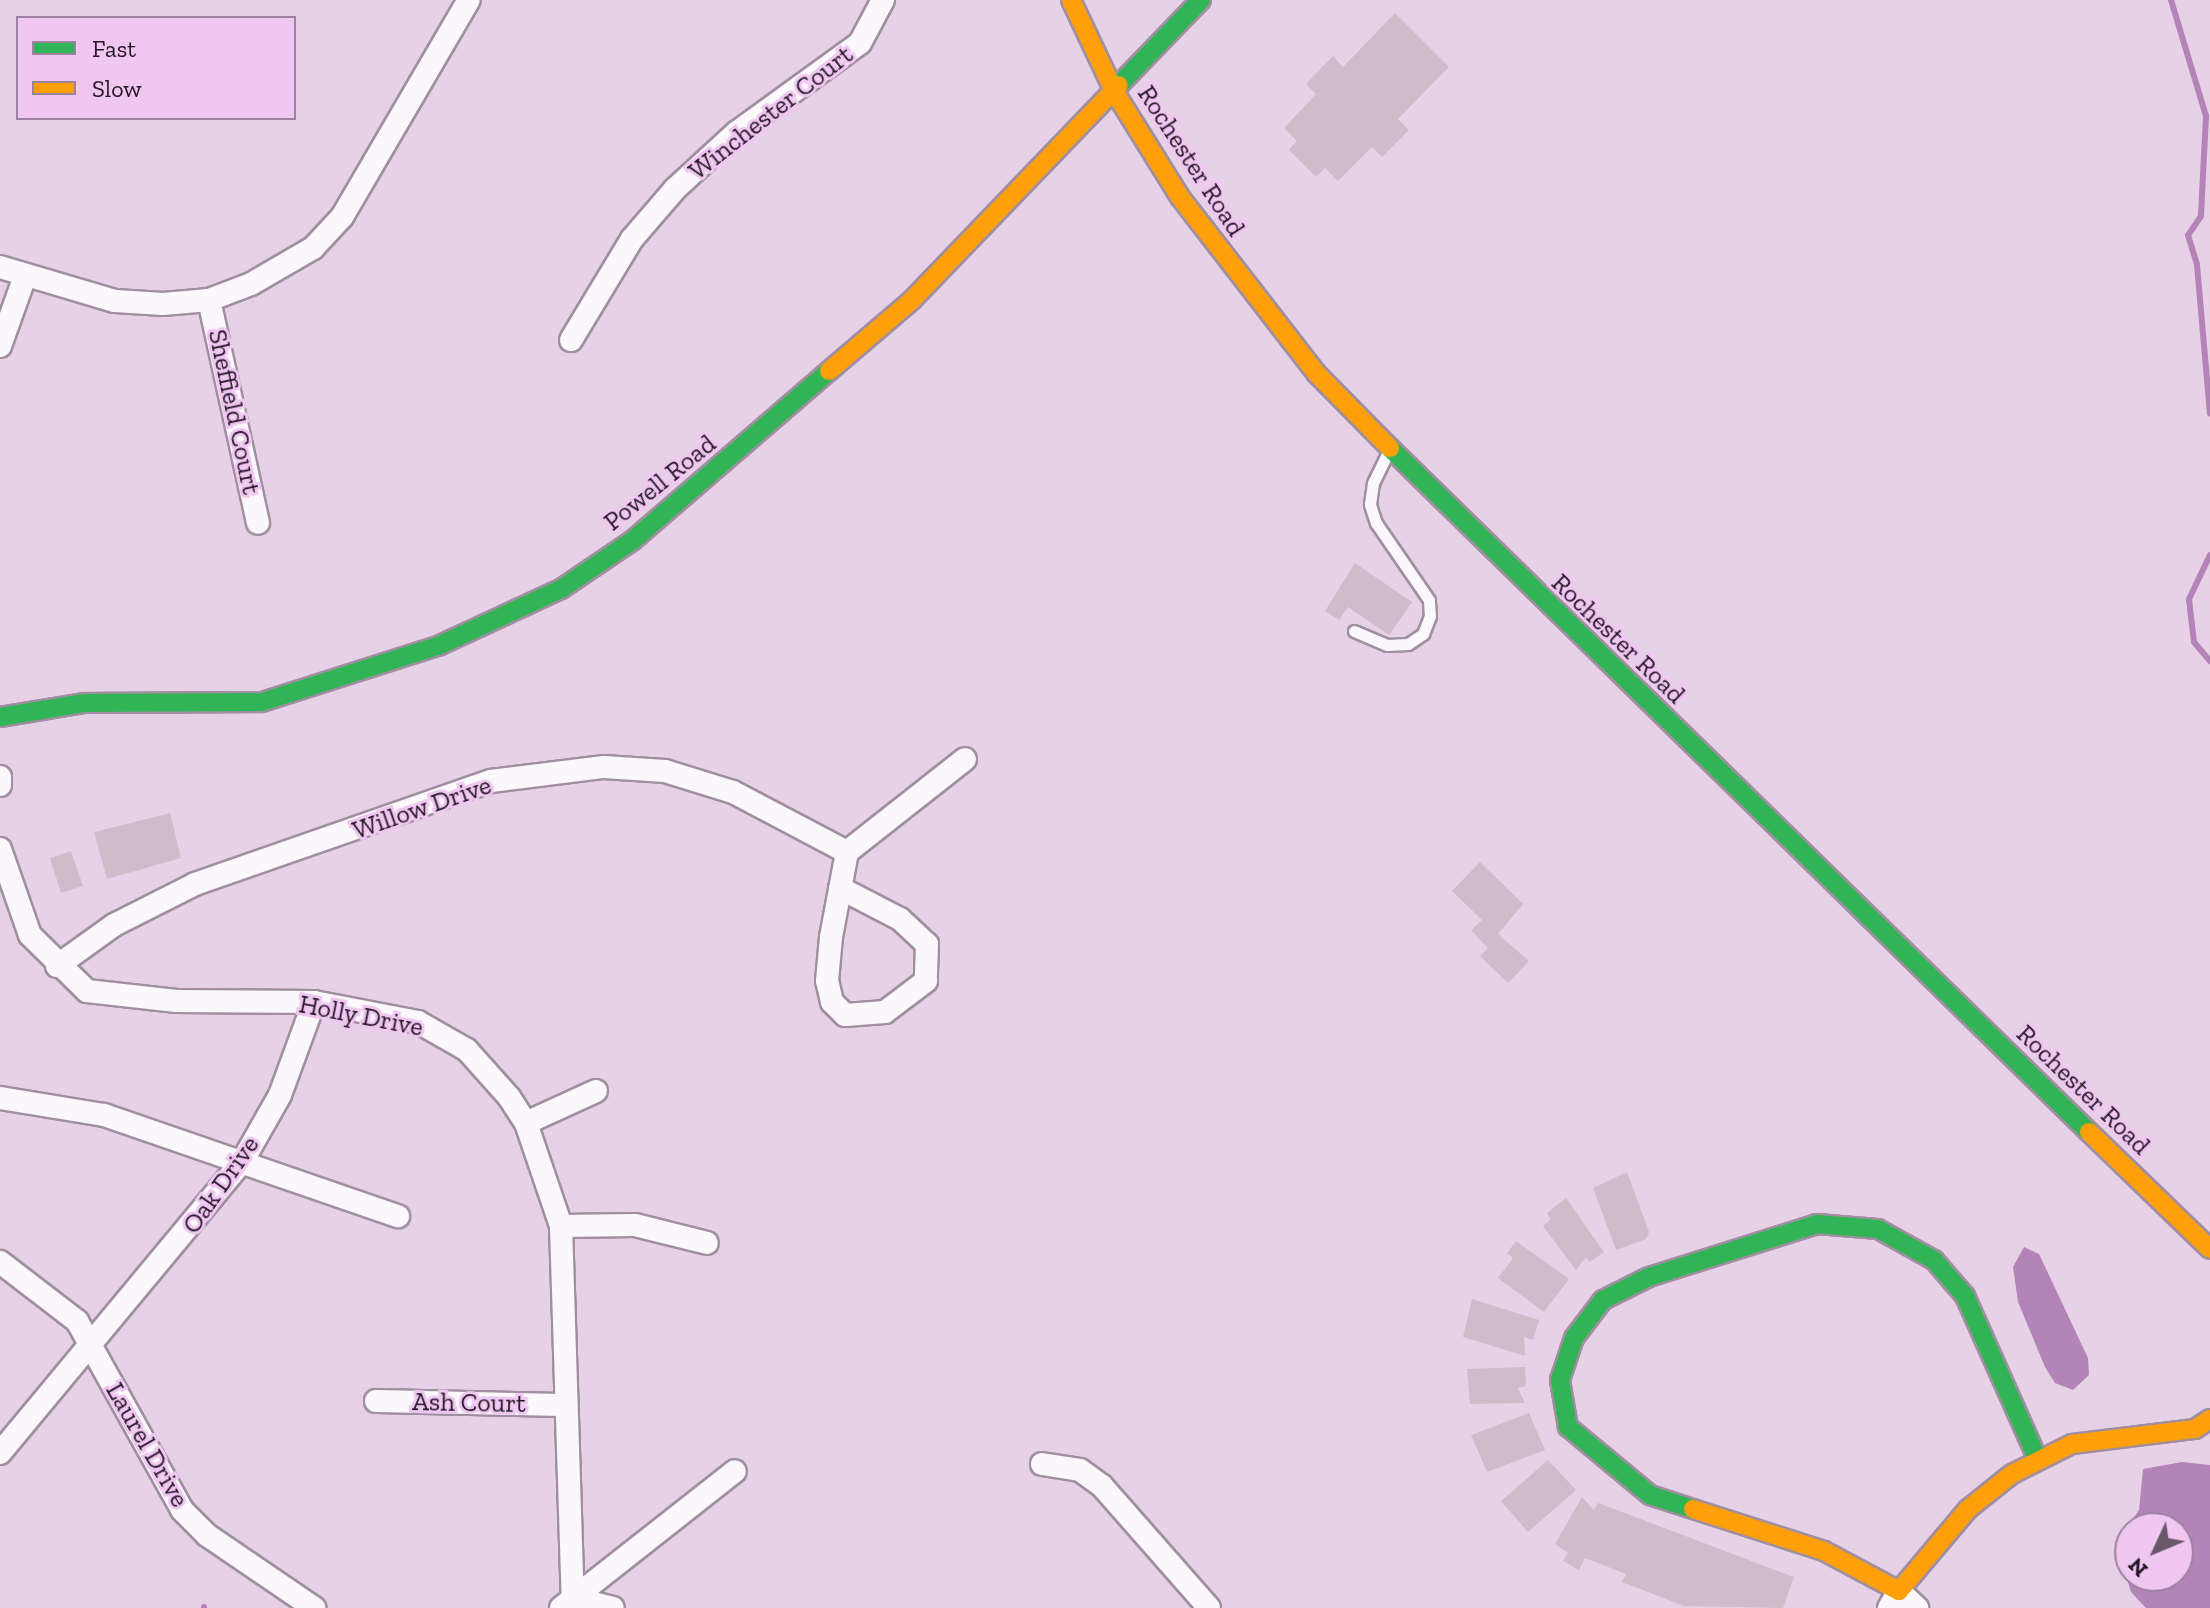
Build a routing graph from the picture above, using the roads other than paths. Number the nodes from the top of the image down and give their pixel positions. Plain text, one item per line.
1 (469, 0) edge
2 (883, 0) edge
3 (1071, 0) edge
4 (1201, 0) edge
5 (1114, 91) junction
6 (0, 267) edge
7 (25, 276) junction
8 (209, 300) junction
9 (571, 340) dead end
10 (0, 346) edge
11 (1389, 450) junction
12 (258, 523) dead end
13 (1354, 631) dead end
14 (0, 717) edge
15 (965, 759) dead end
16 (0, 777) edge
17 (0, 785) edge
18 (0, 849) edge
19 (847, 852) junction
20 (840, 888) junction
21 (57, 966) junction
22 (314, 1002) junction
23 (596, 1091) dead end
24 (0, 1098) edge
25 (526, 1123) junction
26 (242, 1162) junction
27 (398, 1216) dead end
28 (561, 1226) junction
29 (707, 1243) dead end
30 (2210, 1249) edge
31 (0, 1262) edge
32 (92, 1347) junction
33 (376, 1401) dead end
34 (563, 1405) junction
35 (2210, 1419) edge
36 (0, 1453) edge
37 (2038, 1460) junction
38 (1042, 1464) dead end
39 (735, 1471) dead end
40 (1894, 1600) edge
41 (567, 1603) edge
42 (314, 1608) edge
43 (613, 1608) edge
44 (1209, 1608) edge
45 (1917, 1608) edge

1 - 8 street
2 - 9 street, Winchester Court
3 - 5 street, Rochester Road
4 - 5 street, Powell Road
5 - 11 street, Rochester Road
5 - 14 street, Powell Road
6 - 7 street
7 - 8 street
7 - 10 street
8 - 12 street, Sheffield Court
11 - 13 lane
11 - 30 street, Rochester Road
15 - 19 street
16 - 17 street
18 - 21 street, Holly Drive
19 - 20 street
19 - 21 street, Willow Drive
20 - 20 street
21 - 22 street, Holly Drive
22 - 25 street, Holly Drive
22 - 26 street, Oak Drive
23 - 25 street
24 - 26 street
25 - 28 street, Holly Drive
26 - 27 street
26 - 32 street, Oak Drive
28 - 29 street
28 - 34 street, Holly Drive
31 - 32 street, Laurel Drive
32 - 36 street, Oak Drive
32 - 42 street, Laurel Drive
33 - 34 street, Ash Court
34 - 41 street, Holly Drive
35 - 37 street
37 - 40 street
37 - 40 street
38 - 44 street
39 - 41 street
40 - 45 street
41 - 43 street

